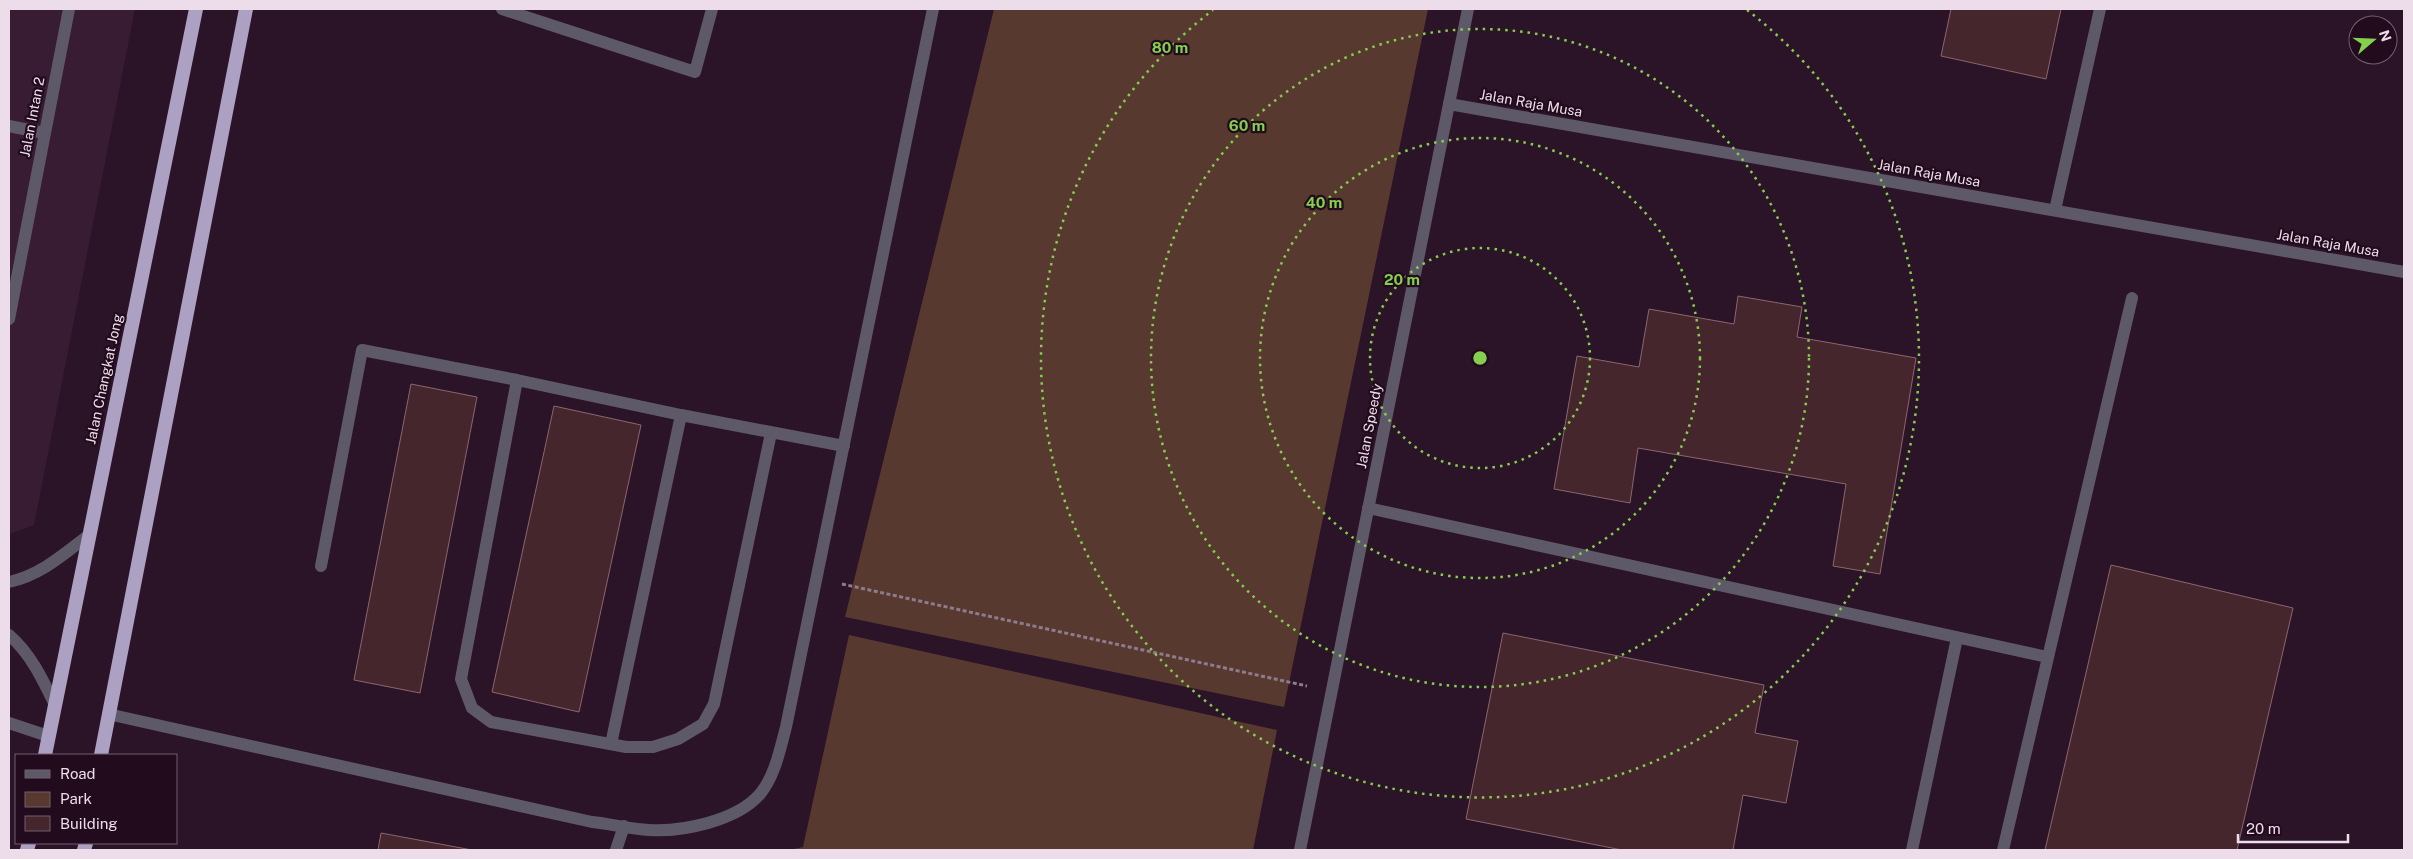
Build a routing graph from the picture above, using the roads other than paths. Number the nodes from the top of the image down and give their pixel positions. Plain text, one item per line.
1 (69, 9) edge
2 (196, 9) edge
3 (246, 9) edge
4 (502, 9) edge
5 (712, 9) edge
6 (933, 9) edge
7 (1468, 9) edge
8 (2100, 9) edge
9 (1449, 104) junction
10 (9, 126) edge
11 (44, 133) junction
12 (2055, 210) junction
13 (2404, 272) edge
14 (2132, 298) dead end
15 (9, 319) edge
16 (517, 380) junction
17 (681, 415) junction
18 (771, 434) junction
19 (844, 446) junction
20 (1368, 508) junction
21 (89, 535) junction
22 (321, 566) dead end
23 (9, 582) edge
24 (9, 635) edge
25 (1958, 638) junction
26 (2047, 657) junction
27 (54, 703) junction
28 (108, 714) junction
29 (9, 723) edge
30 (48, 736) junction
31 (611, 744) junction
32 (44, 754) edge
33 (101, 754) edge
34 (624, 826) junction
35 (616, 850) edge
36 (1300, 850) edge
37 (1912, 850) edge
38 (2003, 850) edge

1 - 11 street, Jalan Intan 2
2 - 21 highway, Jalan Changkat Jong
3 - 28 highway
4 - 5 street
6 - 19 street
7 - 9 street, Jalan Speedy
8 - 12 street
9 - 12 street, Jalan Raja Musa
9 - 20 street, Jalan Speedy
10 - 11 street
11 - 15 street, Jalan Intan 2
12 - 13 street, Jalan Raja Musa
14 - 26 street
16 - 17 street
16 - 22 street
16 - 31 street
17 - 18 street
17 - 31 street
18 - 19 street
18 - 31 street
19 - 34 street
20 - 25 street
20 - 36 street, Jalan Speedy
21 - 23 street
21 - 27 highway, Jalan Changkat Jong
24 - 27 street
25 - 26 street
25 - 37 street
26 - 38 street
27 - 30 highway, Jalan Changkat Jong
28 - 33 highway
28 - 34 street
29 - 30 street
30 - 32 highway, Jalan Changkat Jong
34 - 35 street

